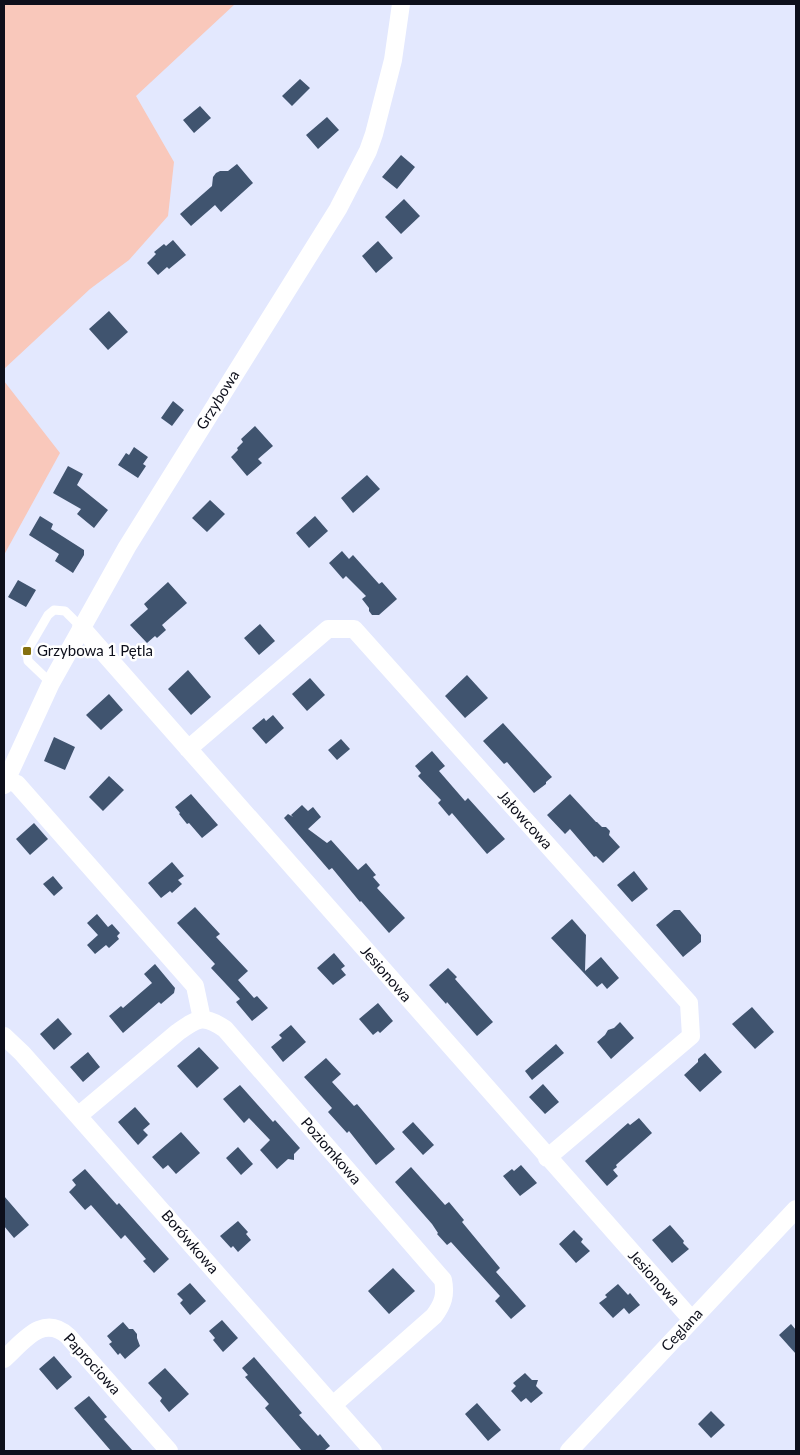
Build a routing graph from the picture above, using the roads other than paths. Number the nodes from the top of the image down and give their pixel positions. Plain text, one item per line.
1 (401, 4) edge
2 (81, 628) junction
3 (50, 683) junction
4 (188, 749) junction
5 (5, 783) edge
6 (202, 1018) junction
7 (4, 1036) edge
8 (78, 1116) junction
9 (547, 1158) junction
10 (796, 1209) edge
11 (692, 1320) junction
12 (4, 1359) edge
13 (333, 1405) junction
14 (169, 1451) edge
15 (374, 1451) edge
16 (569, 1451) edge

1 - 2 street, Grzybowa
2 - 3 street, Grzybowa
2 - 3 lane
2 - 4 street, Jesionowa
3 - 5 street, Grzybowa
4 - 9 street, Jesionowa
4 - 9 street, Jałowcowa
5 - 6 street
6 - 8 street
6 - 13 street, Poziomkowa
7 - 8 street, Borówkowa
8 - 13 street, Borówkowa
9 - 11 street, Jesionowa
10 - 11 street, Ceglana
11 - 16 street, Ceglana
12 - 14 street, Paprociowa
13 - 15 street, Borówkowa

